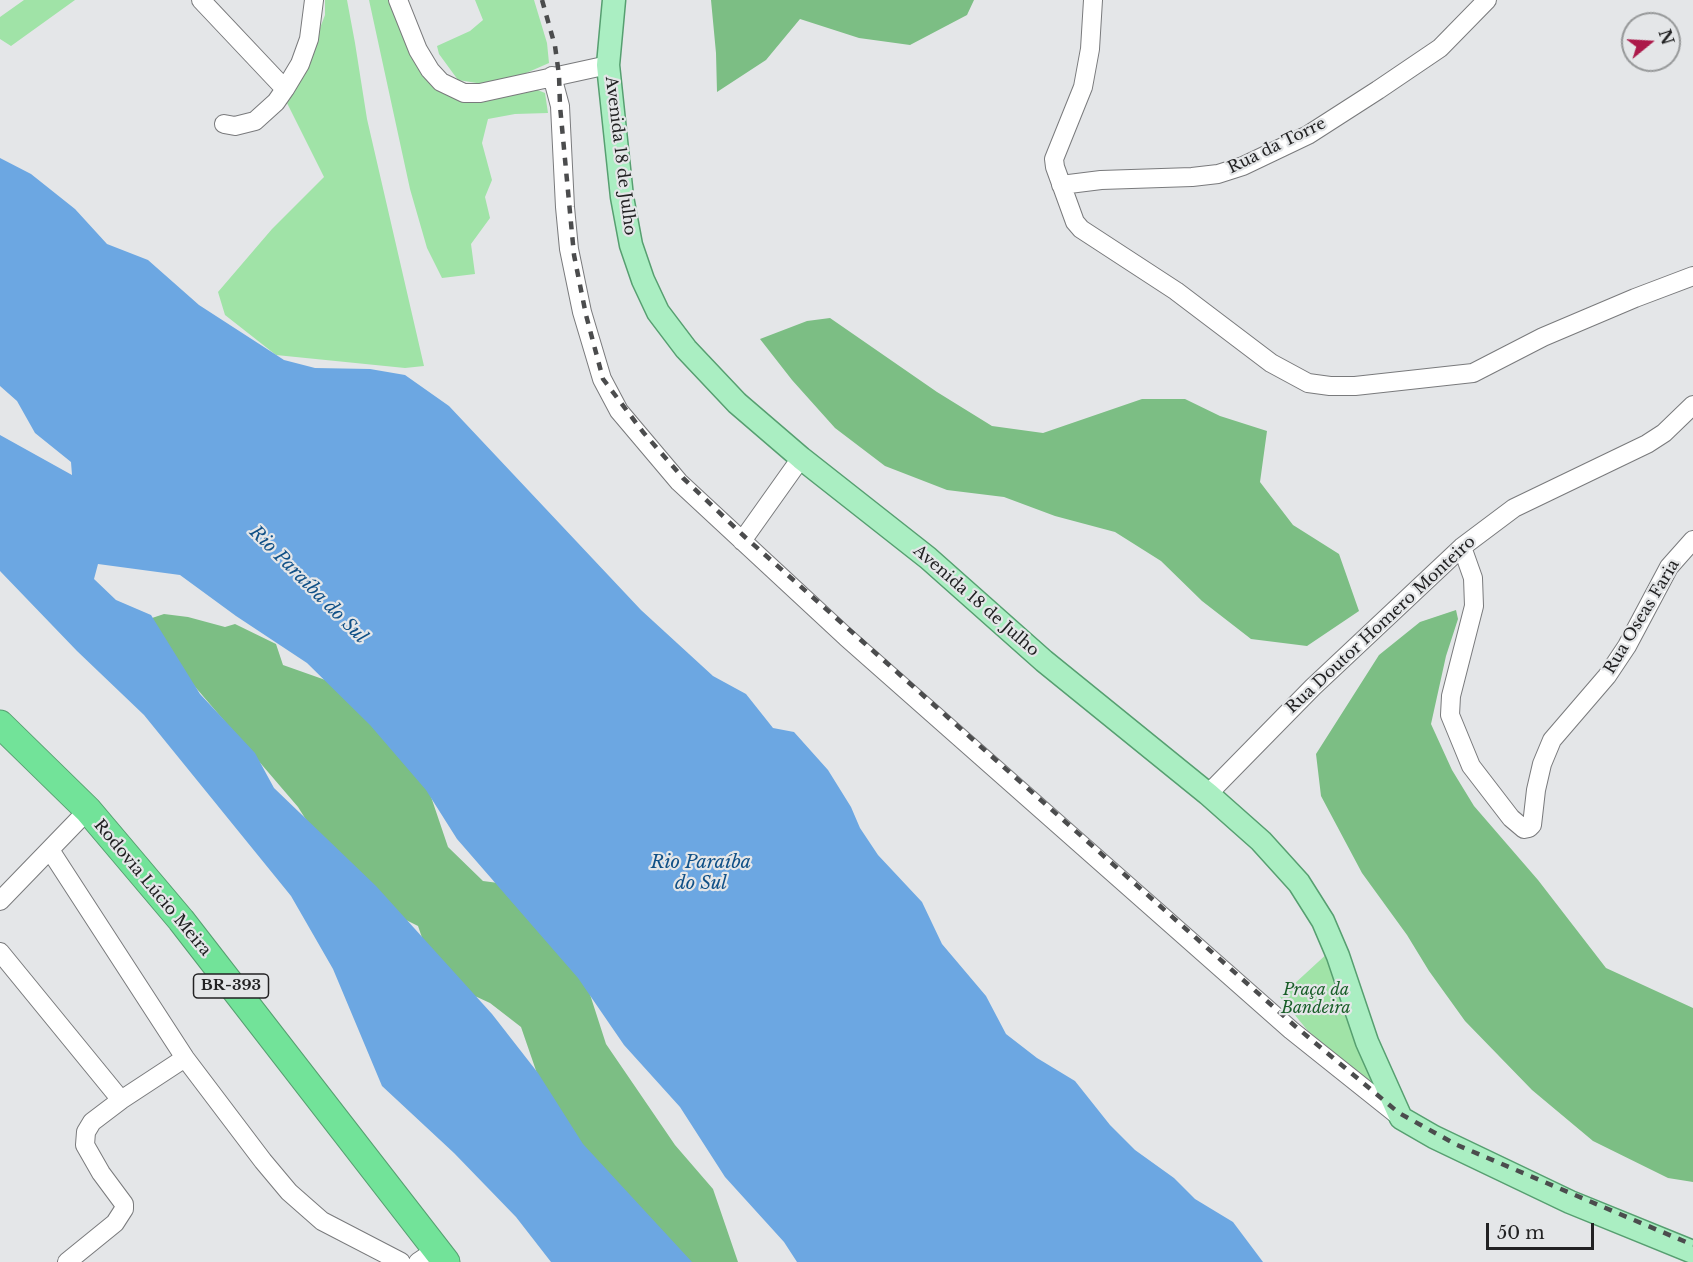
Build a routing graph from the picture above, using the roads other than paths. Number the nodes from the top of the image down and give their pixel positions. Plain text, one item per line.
1 (201, 0) edge
2 (314, 0) edge
3 (398, 0) edge
4 (614, 0) edge
5 (1093, 0) edge
6 (1487, 0) edge
7 (608, 64) junction
8 (552, 76) junction
9 (285, 89) junction
10 (224, 124) dead end
11 (1061, 185) junction
12 (1693, 276) edge
13 (1693, 405) edge
14 (801, 458) junction
15 (1693, 540) edge
16 (742, 541) junction
17 (1462, 547) junction
18 (0, 724) edge
19 (1208, 794) junction
20 (88, 810) junction
21 (50, 850) junction
22 (0, 901) edge
23 (0, 952) edge
24 (185, 1058) junction
25 (121, 1100) junction
26 (1401, 1118) junction
27 (1693, 1252) edge
28 (434, 1258) edge
29 (67, 1262) edge
30 (401, 1262) edge

1 - 9 street
2 - 9 street
3 - 8 street
4 - 7 main road, Avenida 18 de Julho
5 - 11 street
6 - 11 street, Rua da Torre
7 - 8 street
7 - 14 main road, Avenida 18 de Julho
8 - 16 street
9 - 10 street
11 - 12 street
13 - 17 street, Rua Doutor Homero Monteiro
14 - 16 street
14 - 19 main road, Avenida 18 de Julho
15 - 17 street, Rua Oseas Faria
16 - 26 street
17 - 19 street, Rua Doutor Homero Monteiro
18 - 20 highway, Rodovia Lúcio Meira / BR-393
19 - 26 main road, Avenida 18 de Julho
20 - 21 street
20 - 28 highway, Rodovia Lúcio Meira / BR-393
21 - 22 street
21 - 24 street
23 - 25 street
24 - 25 street
24 - 30 street
25 - 29 street
26 - 27 main road

